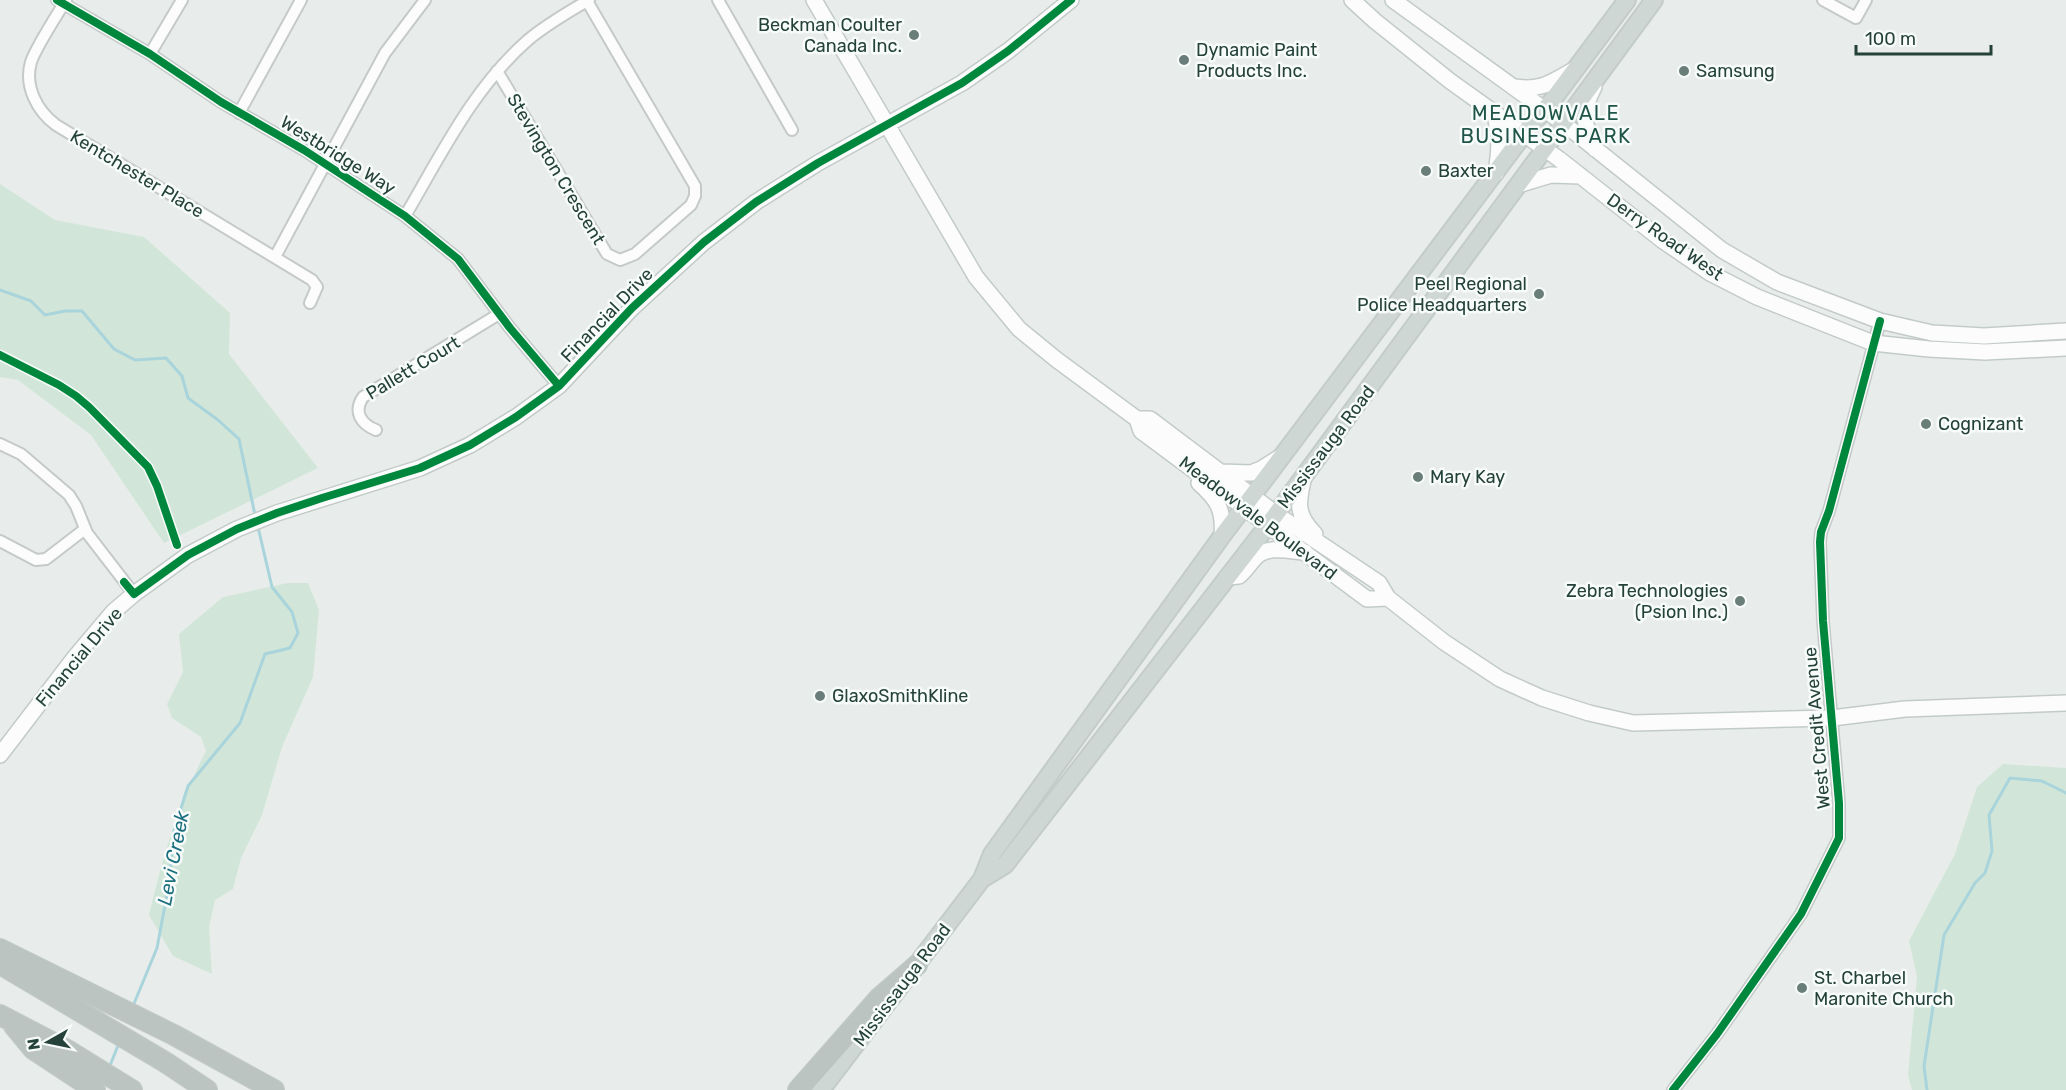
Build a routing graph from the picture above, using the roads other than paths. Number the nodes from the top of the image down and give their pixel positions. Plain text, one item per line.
1 (182, 0) edge
2 (301, 0) edge
3 (425, 0) edge
4 (718, 0) edge
5 (814, 0) edge
6 (1071, 0) edge
7 (1352, 0) edge
8 (1393, 0) edge
9 (1627, 0) edge
10 (1654, 0) edge
11 (1823, 0) edge
12 (1866, 0) edge
13 (62, 1) edge
14 (588, 1) edge
15 (150, 54) junction
16 (1575, 69) junction
17 (497, 71) junction
18 (1602, 71) junction
19 (1514, 87) junction
20 (1494, 111) junction
21 (1544, 111) junction
22 (239, 113) junction
23 (1563, 123) junction
24 (888, 125) junction
25 (792, 130) dead end
26 (1524, 134) junction
27 (1545, 149) junction
28 (1596, 151) junction
29 (326, 165) junction
30 (1496, 173) junction
31 (1581, 176) junction
32 (1518, 185) junction
33 (405, 216) junction
34 (275, 257) junction
35 (310, 303) dead end
36 (500, 314) junction
37 (1880, 321) junction
38 (2066, 331) edge
39 (1873, 343) junction
40 (2066, 348) edge
41 (559, 386) junction
42 (1137, 419) junction
43 (376, 430) dead end
44 (0, 444) edge
45 (1283, 455) junction
46 (1191, 467) junction
47 (1221, 472) junction
48 (1304, 476) junction
49 (1249, 502) junction
50 (1272, 519) junction
51 (85, 529) junction
52 (1222, 536) junction
53 (0, 541) edge
54 (1323, 546) junction
55 (1305, 552) junction
56 (1227, 577) junction
57 (134, 594) junction
58 (1388, 598) junction
59 (2066, 703) edge
60 (1832, 718) junction
61 (0, 755) edge
62 (982, 879) junction
63 (0, 949) edge
64 (0, 964) edge
65 (917, 965) junction
66 (4, 1018) edge
67 (64, 1059) junction
68 (94, 1090) edge
69 (132, 1090) edge
70 (207, 1090) edge
71 (274, 1090) edge
72 (798, 1090) edge
73 (821, 1090) edge
74 (1673, 1090) edge

1 - 15 street
2 - 22 street
3 - 29 street
4 - 25 street
5 - 24 main road, Meadowvale Boulevard
6 - 24 main road, Financial Drive
7 - 20 main road, Derry Road West
8 - 19 main road, Derry Road West
9 - 16 main road, Mississauga Road
10 - 18 main road, Mississauga Road
11 - 12 street
13 - 15 street, Westbridge Way
13 - 34 street, Kentchester Place
14 - 17 street
14 - 17 street, Stevington Crescent
15 - 22 street, Westbridge Way
16 - 19 main road
16 - 21 main road, Mississauga Road
17 - 33 street
18 - 23 main road, Mississauga Road
18 - 28 main road
19 - 21 main road, Derry Road West
20 - 26 main road, Derry Road West
20 - 30 main road
21 - 23 main road, Derry Road West
21 - 26 main road, Mississauga Road
22 - 29 street, Westbridge Way
23 - 27 main road, Mississauga Road
23 - 28 main road, Derry Road West
24 - 41 main road, Financial Drive
24 - 42 main road, Meadowvale Boulevard
26 - 27 main road, Derry Road West
26 - 30 main road, Mississauga Road
27 - 31 main road, Derry Road West
27 - 32 main road, Mississauga Road
28 - 37 main road, Derry Road West
29 - 33 street, Westbridge Way
29 - 34 street
30 - 45 main road, Mississauga Road
31 - 32 main road
31 - 39 main road, Derry Road West
32 - 48 main road, Mississauga Road
33 - 36 street, Westbridge Way
34 - 35 street, Kentchester Place
36 - 41 street, Westbridge Way
36 - 43 street, Pallett Court
37 - 38 main road, Derry Road West
37 - 39 street, West Credit Avenue
39 - 40 main road, Derry Road West
39 - 60 street, West Credit Avenue
41 - 57 main road, Financial Drive
42 - 46 main road, Meadowvale Boulevard
42 - 47 main road, Meadowvale Boulevard
44 - 51 street
45 - 47 main road
45 - 49 main road, Mississauga Road
46 - 49 main road, Meadowvale Boulevard
46 - 52 main road
47 - 49 main road, Meadowvale Boulevard
48 - 50 main road, Mississauga Road
48 - 54 main road
49 - 50 main road, Meadowvale Boulevard
49 - 52 main road, Mississauga Road
50 - 54 main road, Meadowvale Boulevard
50 - 55 main road, Meadowvale Boulevard
50 - 56 main road, Mississauga Road
51 - 53 street
51 - 57 street
52 - 62 main road, Mississauga Road
54 - 58 main road, Meadowvale Boulevard
55 - 56 main road
55 - 58 main road, Meadowvale Boulevard
56 - 62 main road, Mississauga Road
57 - 61 main road, Financial Drive
58 - 60 main road, Meadowvale Boulevard
59 - 60 main road, Meadowvale Boulevard
60 - 74 street, West Credit Avenue
62 - 65 main road, Mississauga Road
63 - 71 highway
64 - 70 highway
65 - 72 highway
65 - 73 main road, Mississauga Road
66 - 67 highway
67 - 68 highway
67 - 69 highway

